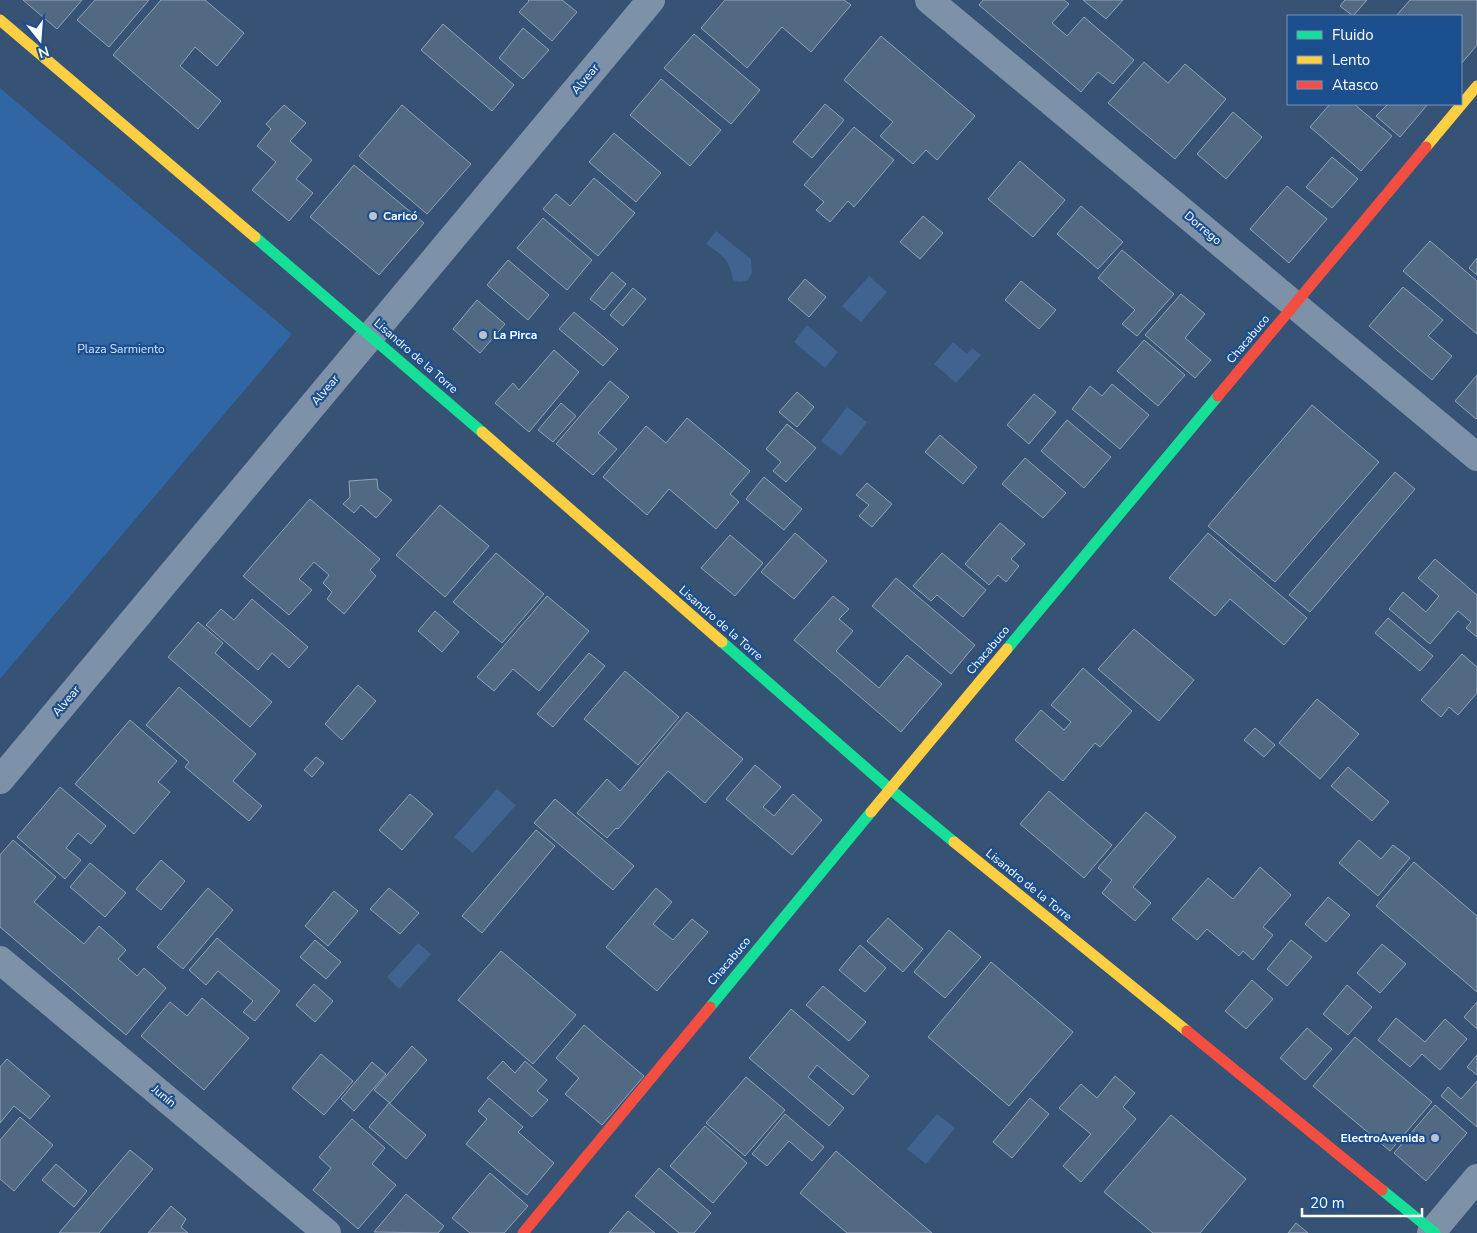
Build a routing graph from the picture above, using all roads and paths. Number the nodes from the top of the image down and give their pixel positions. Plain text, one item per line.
1 (651, 0) edge
2 (928, 0) edge
3 (0, 20) edge
4 (1477, 86) edge
5 (1462, 104) edge
6 (1461, 105) edge
7 (1294, 304) junction
8 (371, 335) junction
9 (1477, 457) edge
10 (0, 780) edge
11 (890, 789) junction
12 (0, 960) edge
13 (1477, 1178) edge
14 (1433, 1232) edge
15 (327, 1233) edge
16 (523, 1233) edge

1 - 8 street, Alvear
2 - 7 street, Dorrego
3 - 8 main road, Lisandro de la Torre
4 - 5 main road, Chacabuco
6 - 7 main road, Chacabuco
7 - 9 street, Dorrego
7 - 11 main road, Chacabuco
8 - 10 street, Alvear
8 - 11 main road, Lisandro de la Torre
11 - 14 main road, Lisandro de la Torre
11 - 16 main road, Chacabuco
12 - 15 street, Junín
13 - 14 street

